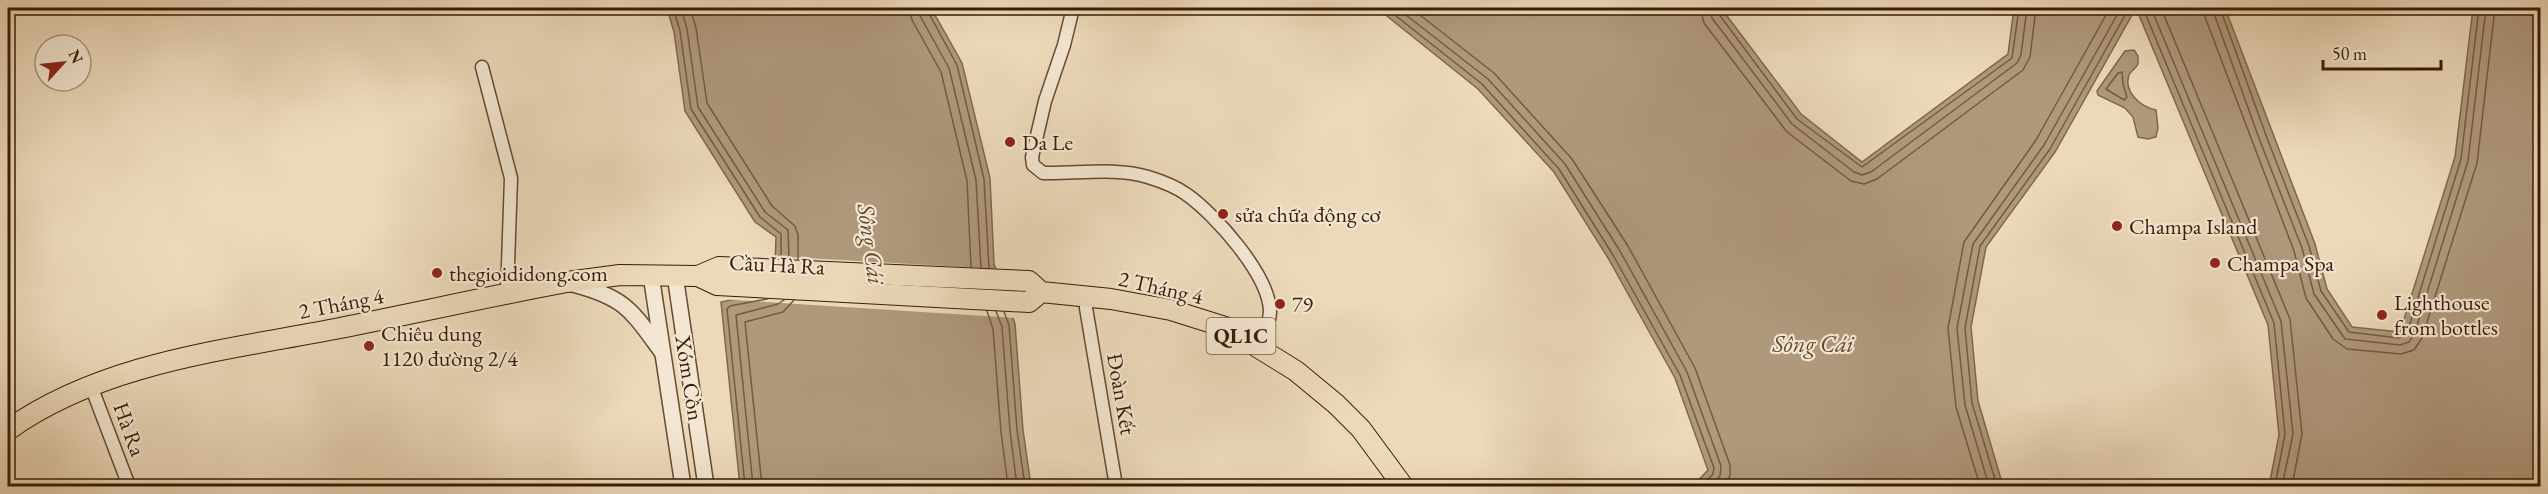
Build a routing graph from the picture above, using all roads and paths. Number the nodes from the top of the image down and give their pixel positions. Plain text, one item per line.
1 (1073, 8) edge
2 (482, 67) dead end
3 (651, 275) junction
4 (675, 276) junction
5 (698, 276) joint
6 (567, 282) junction
7 (1035, 287) joint
8 (507, 293) junction
9 (1086, 308) dead end
10 (1254, 343) junction
11 (664, 355) junction
12 (91, 386) junction
13 (8, 430) edge
14 (129, 486) edge
15 (683, 486) edge
16 (706, 486) edge
17 (1116, 486) edge
18 (1403, 486) edge

1 - 10 street
2 - 8 street
3 - 4 main road, 2 Tháng 4
3 - 6 main road, 2 Tháng 4
3 - 11 street, Xóm Cồn
4 - 5 main road, 2 Tháng 4
4 - 16 street, Xóm Cồn
5 - 7 main road, Cầu Hà Ra
6 - 8 main road, 2 Tháng 4
6 - 11 street
7 - 10 main road, 2 Tháng 4 / QL1C
8 - 12 main road, 2 Tháng 4
9 - 17 street, Đoàn Kết
10 - 18 main road, 2 Tháng 4 / QL1C
11 - 15 street, Xóm Cồn
12 - 13 main road, 2 Tháng 4
12 - 14 street, Hà Ra

